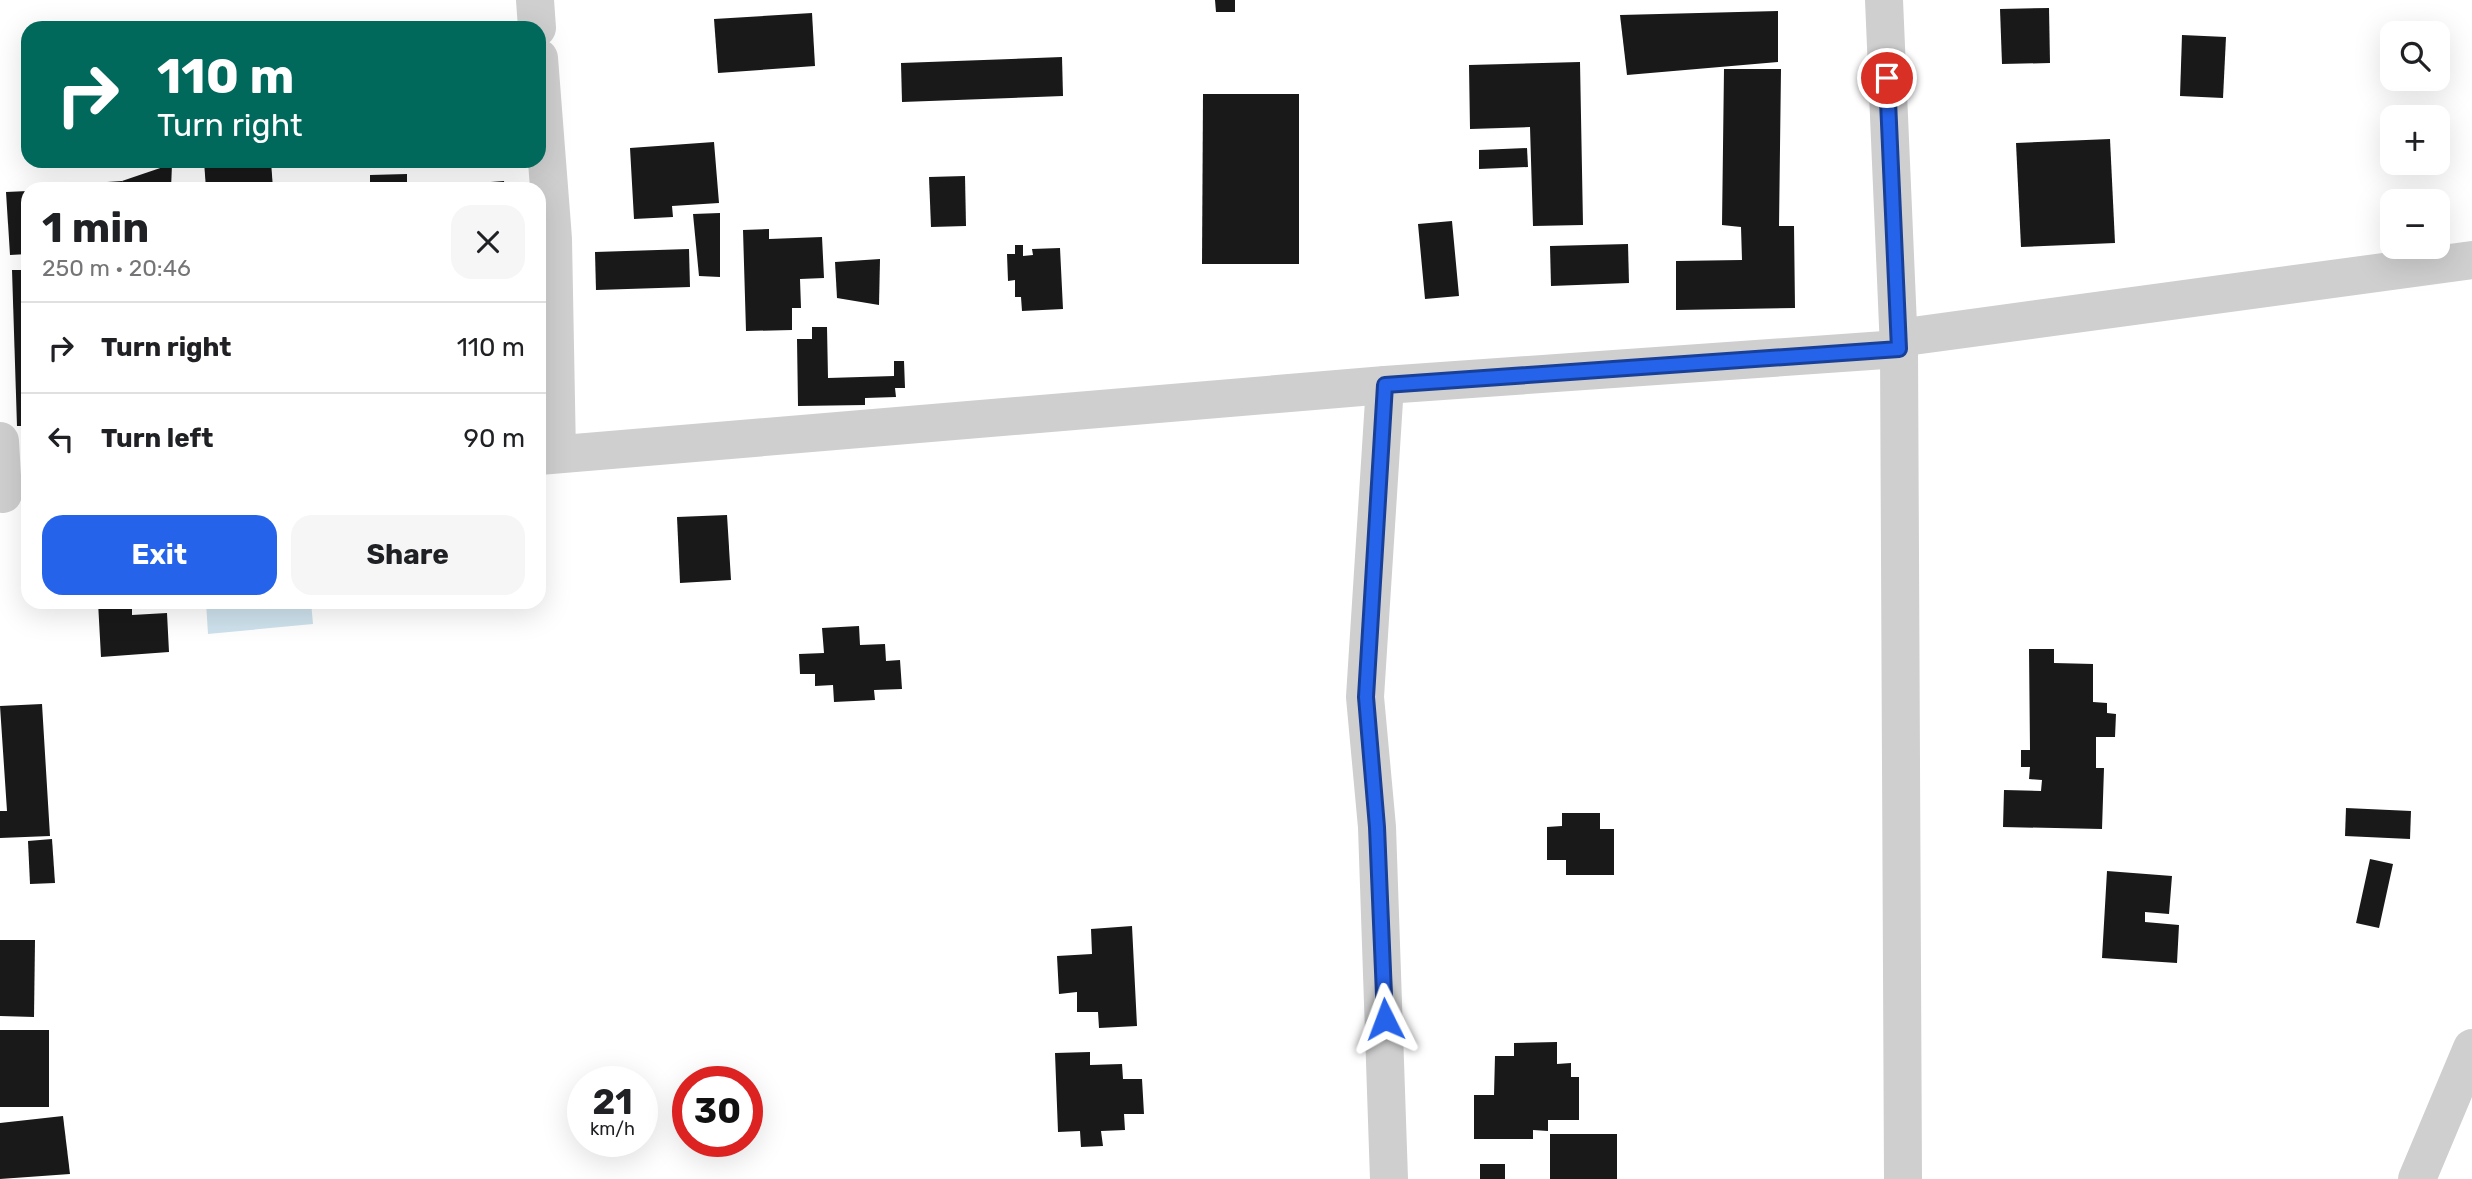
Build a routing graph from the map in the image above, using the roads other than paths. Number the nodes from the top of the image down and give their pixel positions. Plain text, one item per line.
1 (535, 0) edge
2 (1884, 0) edge
3 (536, 21) edge
4 (546, 148) edge
5 (2472, 260) edge
6 (1898, 343) junction
7 (1385, 385) junction
8 (0, 441) edge
9 (548, 455) edge
10 (10, 494) edge
11 (2472, 1048) edge
12 (1389, 1179) edge
13 (1903, 1179) edge
14 (2417, 1179) edge

1 - 3 street
2 - 6 street
4 - 9 street
5 - 6 street
6 - 7 street
6 - 13 street
7 - 9 street
7 - 12 street
8 - 10 street
11 - 14 street

